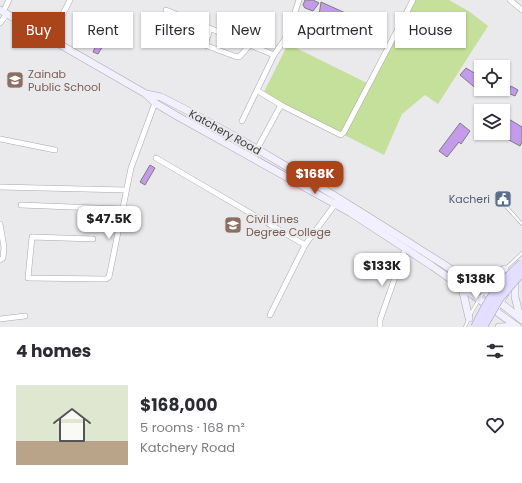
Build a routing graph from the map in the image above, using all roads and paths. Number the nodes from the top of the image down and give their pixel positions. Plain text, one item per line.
1 (9, 0) edge
2 (70, 0) edge
3 (299, 0) edge
4 (413, 0) edge
5 (510, 0) edge
6 (166, 10) dead end
7 (522, 10) edge
8 (3, 12) edge
9 (64, 12) edge
10 (12, 17) edge
11 (0, 23) edge
12 (210, 29) junction
13 (209, 32) edge
14 (217, 32) edge
15 (209, 46) edge
16 (65, 48) edge
17 (247, 48) edge
18 (257, 48) edge
19 (274, 56) junction
20 (258, 90) junction
21 (146, 94) junction
22 (155, 103) junction
23 (281, 105) junction
24 (181, 107) junction
25 (177, 116) junction
26 (242, 121) dead end
27 (236, 137) junction
28 (0, 139) edge
29 (231, 145) junction
30 (257, 149) junction
31 (55, 150) dead end
32 (156, 158) dead end
33 (283, 165) junction
34 (279, 173) junction
35 (0, 187) edge
36 (126, 190) junction
37 (337, 201) junction
38 (502, 202) dead end
39 (21, 205) dead end
40 (122, 208) junction
41 (361, 216) junction
42 (0, 224) edge
43 (522, 224) edge
44 (92, 239) dead end
45 (305, 245) junction
46 (405, 249) junction
47 (522, 253) edge
48 (0, 260) edge
49 (522, 263) edge
50 (505, 269) junction
51 (522, 272) edge
52 (522, 277) edge
53 (463, 278) junction
54 (515, 282) junction
55 (462, 288) junction
56 (484, 291) junction
57 (478, 300) junction
58 (502, 303) junction
59 (497, 311) junction
60 (270, 315) dead end
61 (25, 316) dead end
62 (469, 318) junction
63 (0, 319) edge
64 (522, 320) edge
65 (517, 326) edge
66 (380, 327) edge
67 (465, 327) edge
68 (475, 327) edge
69 (483, 327) edge
70 (487, 327) edge
71 (499, 327) edge

1 - 8 street
2 - 9 street
3 - 19 street
4 - 23 street
5 - 7 street
6 - 12 street
8 - 10 main road, Katchery Road
8 - 11 street
12 - 13 street
12 - 14 street
15 - 17 street
16 - 21 main road, Katchery Road
18 - 19 street
19 - 20 street
20 - 23 street
20 - 26 street
21 - 22 main road, Katchery Road
21 - 24 main road, Katchery Road
22 - 25 main road, Katchery Road
22 - 36 street
23 - 30 street
24 - 25 main road
24 - 27 main road, Katchery Road
25 - 29 main road, Katchery Road
27 - 29 main road
27 - 30 main road, Katchery Road
28 - 31 street
29 - 34 main road, Katchery Road
30 - 33 main road, Katchery Road
32 - 45 street
33 - 34 main road
33 - 37 main road, Katchery Road
34 - 37 main road, Katchery Road
35 - 36 street
36 - 40 street
37 - 41 main road, Katchery Road
37 - 45 street
38 - 43 lane
39 - 40 street
40 - 44 street
41 - 46 main road, Katchery Road
41 - 53 main road, Katchery Road
42 - 48 street
45 - 60 street
46 - 55 main road, Katchery Road
46 - 66 street
47 - 50 lane
49 - 68 main road, bridge
50 - 53 main road
50 - 56 lane
51 - 69 main road, bridge
52 - 54 lane
53 - 56 main road, Katchery Road
54 - 58 lane
54 - 64 main road
55 - 57 main road, Katchery Road
55 - 62 main road
56 - 57 lane
56 - 58 main road, Katchery Road
57 - 59 main road, Katchery Road
57 - 62 lane
58 - 59 lane
58 - 64 main road, Katchery Road
59 - 65 main road, Katchery Road
59 - 70 lane
61 - 63 street
62 - 67 lane
65 - 71 main road

